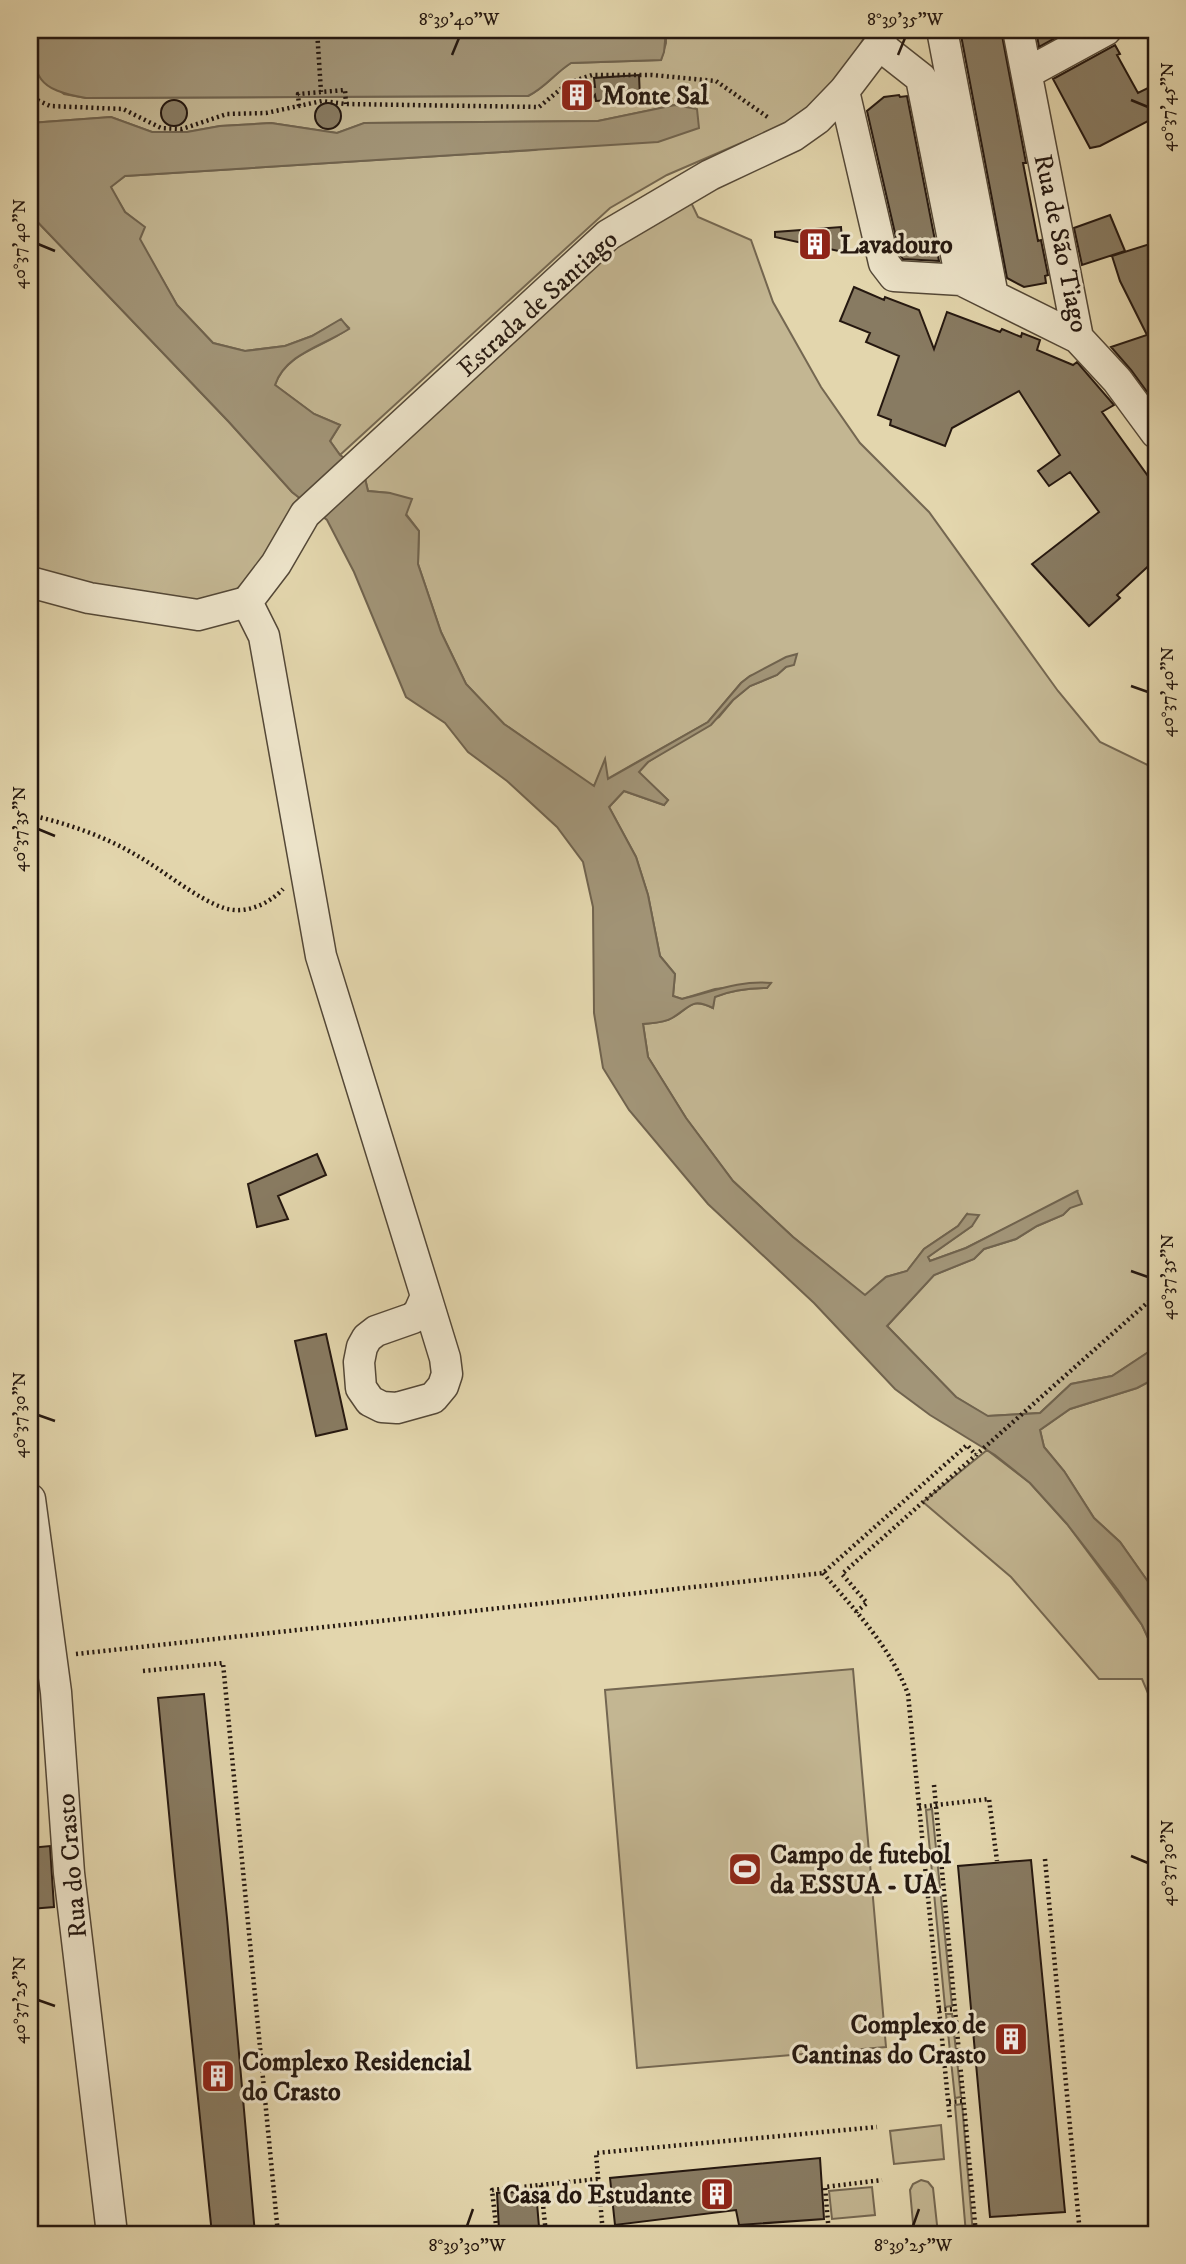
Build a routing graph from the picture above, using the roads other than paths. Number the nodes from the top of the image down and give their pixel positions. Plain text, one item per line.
1 (942, 30) edge
2 (1018, 30) edge
3 (1107, 30) edge
4 (882, 37) edge
5 (1027, 73) junction
6 (844, 91) junction
7 (961, 280) junction
8 (993, 296) junction
9 (1078, 338) junction
10 (1156, 433) edge
11 (30, 582) edge
12 (247, 602) junction
13 (426, 1296) dead end
14 (30, 1499) edge
15 (43, 1693) edge
16 (112, 2234) edge

1 - 8 street
2 - 5 street, Rua de São Tiago
3 - 5 street
4 - 6 street, Estrada de Santiago
4 - 7 street
5 - 9 street, Rua de São Tiago
6 - 7 street
6 - 12 street, Estrada de Santiago
7 - 8 street
8 - 9 street
9 - 10 street, Rua de São Tiago
11 - 12 street
12 - 13 street
14 - 15 street, Rua do Crasto
15 - 16 street, Rua do Crasto

